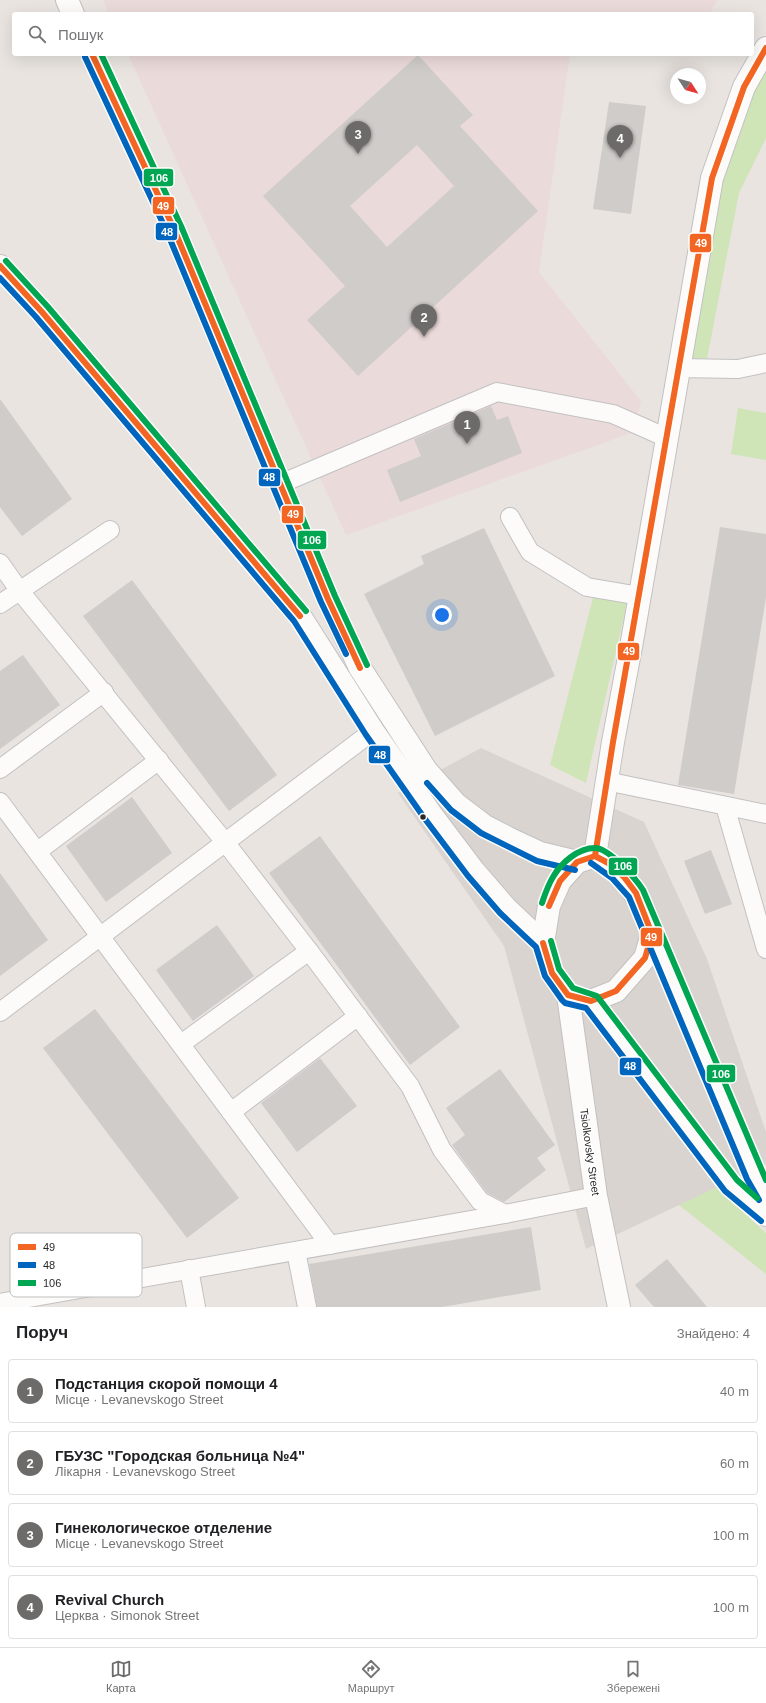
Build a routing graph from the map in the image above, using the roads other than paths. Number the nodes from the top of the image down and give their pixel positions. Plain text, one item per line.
1 (67, 0) edge
2 (72, 12) edge
3 (766, 48) edge
4 (93, 56) edge
5 (0, 266) edge
6 (766, 363) edge
7 (679, 368) junction
8 (667, 438) junction
9 (280, 484) junction
10 (510, 517) dead end
11 (110, 530) dead end
12 (0, 563) edge
13 (19, 590) junction
14 (640, 596) junction
15 (328, 599) junction
16 (0, 604) edge
17 (300, 616) junction
18 (104, 692) junction
19 (373, 730) junction
20 (159, 760) junction
21 (0, 769) edge
22 (606, 781) junction
23 (0, 802) edge
24 (725, 806) junction
25 (766, 814) edge
26 (225, 842) junction
27 (38, 851) junction
28 (586, 859) junction
29 (652, 934) junction
30 (100, 936) junction
31 (543, 943) junction
32 (766, 949) edge
33 (309, 950) junction
34 (568, 995) junction
35 (591, 1001) junction
36 (0, 1012) edge
37 (358, 1016) junction
38 (181, 1044) junction
39 (232, 1112) junction
40 (596, 1196) junction
41 (766, 1196) edge
42 (505, 1214) junction
43 (766, 1215) edge
44 (330, 1245) junction
45 (296, 1251) junction
46 (188, 1269) junction
47 (142, 1277) edge
48 (28, 1297) edge
49 (0, 1302) edge
50 (196, 1307) edge
51 (307, 1307) edge
52 (619, 1307) edge

1 - 2 main road
3 - 7 main road
4 - 9 main road
5 - 17 main road
6 - 7 lane
7 - 8 main road
8 - 9 lane
8 - 14 main road
9 - 15 main road
10 - 14 lane
11 - 13 lane
12 - 13 lane
13 - 16 lane
13 - 18 lane
14 - 22 main road
15 - 17 main road
15 - 28 main road
17 - 19 main road
18 - 20 lane
18 - 21 lane
19 - 26 lane
19 - 31 main road
20 - 26 lane
20 - 27 lane
22 - 24 lane
22 - 28 main road
23 - 27 lane
24 - 25 lane
24 - 32 lane
26 - 30 lane
26 - 33 lane
27 - 30 lane
28 - 29 main road
28 - 31 main road
29 - 35 main road
29 - 41 main road
30 - 36 lane
30 - 38 lane
31 - 34 main road
33 - 37 lane
33 - 38 lane
34 - 35 main road
34 - 40 main road, Tsiolkovsky Street
35 - 43 main road
37 - 39 lane
37 - 42 lane
38 - 39 lane
39 - 44 lane
40 - 42 lane
40 - 52 main road, Tsiolkovsky Street
42 - 44 lane
44 - 45 lane
45 - 46 lane
45 - 51 lane
46 - 47 lane
46 - 50 lane
48 - 49 lane

